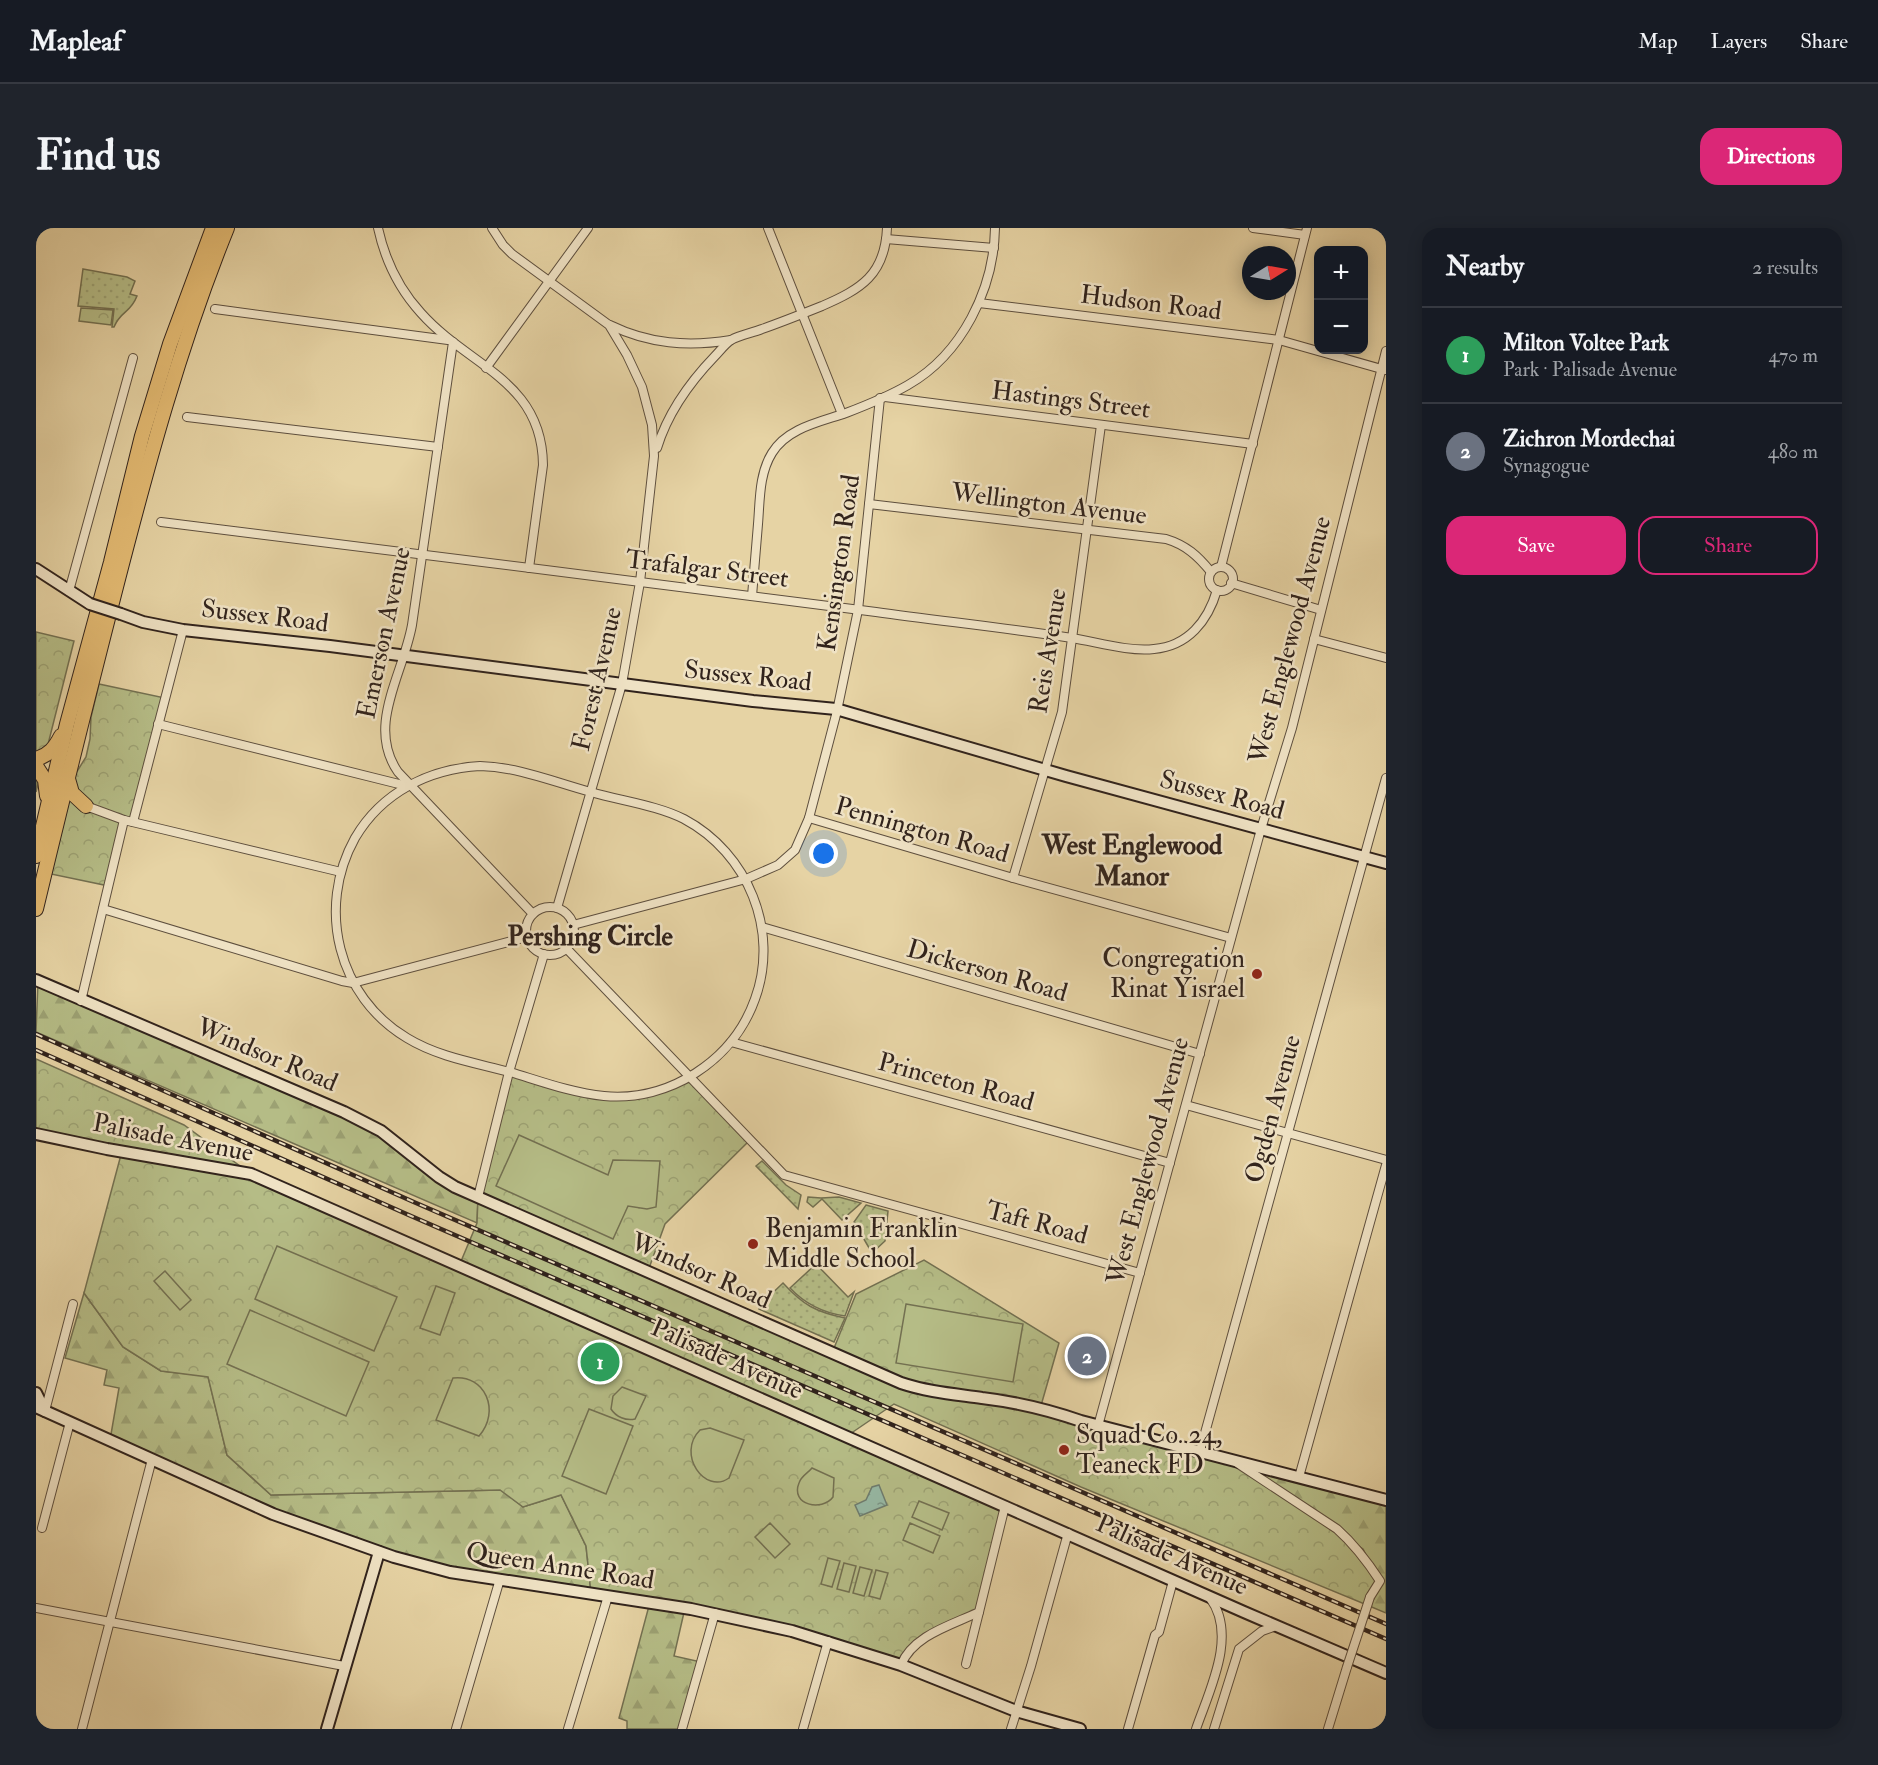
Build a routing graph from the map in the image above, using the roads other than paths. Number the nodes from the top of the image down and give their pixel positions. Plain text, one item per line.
1 (213, 228) edge
2 (227, 228) edge
3 (378, 228) edge
4 (492, 228) edge
5 (588, 228) edge
6 (768, 228) edge
7 (887, 228) edge
8 (994, 228) edge
9 (1253, 228) edge
10 (1306, 232) edge
11 (886, 239) junction
12 (993, 249) junction
13 (549, 282) junction
14 (979, 303) junction
15 (215, 309) dead end
16 (802, 314) junction
17 (609, 325) junction
18 (731, 340) junction
19 (1279, 340) junction
20 (452, 341) junction
21 (1386, 351) edge
22 (133, 358) dead end
23 (486, 368) junction
24 (1384, 370) edge
25 (882, 397) junction
26 (842, 414) junction
27 (187, 417) dead end
28 (1101, 425) junction
29 (1253, 444) junction
30 (438, 447) junction
31 (654, 456) junction
32 (869, 504) junction
33 (161, 522) dead end
34 (1087, 529) junction
35 (422, 555) junction
36 (1221, 567) junction
37 (530, 568) junction
38 (36, 569) edge
39 (1211, 572) junction
40 (640, 582) junction
41 (1231, 583) junction
42 (1217, 590) junction
43 (69, 591) junction
44 (752, 596) junction
45 (858, 610) junction
46 (1321, 610) junction
47 (183, 630) junction
48 (1072, 638) junction
49 (1314, 639) junction
50 (405, 656) junction
51 (1386, 658) edge
52 (622, 684) junction
53 (838, 709) junction
54 (67, 724) junction
55 (158, 724) junction
56 (36, 759) edge
57 (36, 766) edge
58 (1045, 770) junction
59 (68, 777) junction
60 (1386, 778) edge
61 (408, 785) junction
62 (591, 792) junction
63 (48, 804) junction
64 (86, 806) junction
65 (809, 818) junction
66 (128, 821) junction
67 (57, 823) junction
68 (1261, 829) junction
69 (36, 856) edge
70 (1364, 857) junction
71 (1386, 863) edge
72 (341, 872) junction
73 (1013, 878) junction
74 (746, 879) junction
75 (557, 908) junction
76 (36, 909) edge
77 (103, 909) junction
78 (533, 914) junction
79 (573, 925) junction
80 (762, 927) junction
81 (526, 937) junction
82 (1231, 938) junction
83 (566, 948) junction
84 (544, 954) junction
85 (36, 981) edge
86 (353, 983) junction
87 (81, 1001) junction
88 (731, 1042) junction
89 (1200, 1054) junction
90 (509, 1072) junction
91 (690, 1077) junction
92 (1185, 1105) junction
93 (1288, 1133) junction
94 (36, 1134) edge
95 (1386, 1160) edge
96 (1170, 1163) junction
97 (1386, 1165) edge
98 (478, 1197) junction
99 (1140, 1273) junction
100 (73, 1304) dead end
101 (36, 1393) edge
102 (40, 1409) edge
103 (70, 1422) junction
104 (1098, 1426) junction
105 (1200, 1452) junction
106 (152, 1459) junction
107 (1230, 1459) junction
108 (1299, 1477) junction
109 (1386, 1500) edge
110 (1005, 1506) junction
111 (42, 1528) dead end
112 (1068, 1533) junction
113 (379, 1552) junction
114 (1383, 1578) edge
115 (500, 1579) junction
116 (1173, 1581) junction
117 (608, 1596) junction
118 (1209, 1597) junction
119 (36, 1608) edge
120 (979, 1612) junction
121 (715, 1613) junction
122 (110, 1621) junction
123 (1276, 1626) junction
124 (828, 1641) junction
125 (966, 1664) dead end
126 (901, 1665) junction
127 (344, 1666) junction
128 (1386, 1673) edge
129 (1016, 1711) junction
130 (82, 1729) edge
131 (327, 1729) edge
132 (456, 1729) edge
133 (568, 1729) edge
134 (682, 1729) edge
135 (803, 1729) edge
136 (1011, 1729) edge
137 (1080, 1729) edge
138 (1128, 1729) edge
139 (1196, 1729) edge
140 (1214, 1729) edge
141 (1328, 1729) edge

1 - 54 highway
2 - 59 highway
3 - 20 street
4 - 13 street
5 - 13 street
6 - 16 street
7 - 11 street
8 - 12 street
9 - 10 street
10 - 19 street
11 - 12 street
11 - 16 street
12 - 14 street
13 - 17 street
13 - 23 street
14 - 19 street, Hudson Road
14 - 25 street
15 - 20 street
16 - 18 street
16 - 26 street
17 - 18 street
17 - 31 street
18 - 31 street
19 - 24 street, Hudson Road
19 - 29 street
20 - 23 street
20 - 30 street, Emerson Avenue
21 - 24 street, West Englewood Avenue
22 - 43 street
23 - 37 street
24 - 46 street, West Englewood Avenue
25 - 26 street
25 - 28 street, Hastings Street
25 - 32 street, Kensington Road
26 - 44 street
27 - 30 street
28 - 29 street, Hastings Street
28 - 34 street, Reis Avenue
29 - 36 street
30 - 35 street, Emerson Avenue
31 - 40 street, Forest Avenue
32 - 34 street, Wellington Avenue
32 - 45 street, Kensington Road
33 - 35 street, Trafalgar Street
34 - 39 street, Wellington Avenue
34 - 48 street, Reis Avenue
35 - 37 street, Trafalgar Street
35 - 50 street, Emerson Avenue
36 - 39 street
36 - 41 street
37 - 40 street, Trafalgar Street
38 - 43 street, Sussex Road
39 - 42 street
40 - 44 street, Trafalgar Street
40 - 52 street, Forest Avenue
41 - 42 street
41 - 46 street
42 - 48 street, Trafalgar Street
43 - 47 street, Sussex Road, bridge
44 - 45 street, Trafalgar Street
45 - 48 street, Trafalgar Street
45 - 53 street, Kensington Road
46 - 49 street, West Englewood Avenue
47 - 50 street, Sussex Road
47 - 55 street
48 - 58 street, Reis Avenue
49 - 51 street
49 - 68 street, West Englewood Avenue
50 - 52 street, Sussex Road
50 - 61 street, Emerson Avenue
52 - 53 street, Sussex Road
52 - 62 street, Forest Avenue
53 - 58 street, Sussex Road
53 - 65 street, Kensington Road
54 - 56 highway
54 - 63 highway
55 - 61 street
55 - 66 street
57 - 63 highway
58 - 68 street, Sussex Road
58 - 73 street, Reis Avenue
59 - 64 highway
59 - 67 highway
60 - 70 street, Ogden Avenue
61 - 62 street
61 - 72 street
61 - 78 street, Emerson Avenue
62 - 74 street
62 - 75 street, Forest Avenue
63 - 69 highway
64 - 66 street
64 - 67 highway
65 - 73 street, Pennington Road
65 - 74 street, Kensington Road
66 - 72 street
66 - 77 street
67 - 76 highway
68 - 70 street, Sussex Road
68 - 82 street, West Englewood Avenue
70 - 71 street, Sussex Road
70 - 93 street, Ogden Avenue
72 - 86 street
73 - 82 street, Pennington Road
74 - 79 street, Kensington Road
74 - 80 street
75 - 78 street
75 - 79 street
77 - 86 street
77 - 87 street
78 - 81 street
79 - 83 street
80 - 88 street
80 - 89 street, Dickerson Road
81 - 84 street
81 - 86 street
82 - 89 street, West Englewood Avenue
83 - 84 street
83 - 91 street
84 - 90 street
85 - 87 street, Windsor Road
86 - 90 street
87 - 98 street, Windsor Road
88 - 91 street
88 - 96 street, Princeton Road
89 - 92 street, West Englewood Avenue
90 - 91 street
90 - 98 street
91 - 99 street, Taft Road
92 - 93 street
92 - 96 street, West Englewood Avenue
93 - 95 street
93 - 105 street, Ogden Avenue
94 - 110 street, Palisade Avenue
96 - 99 street, West Englewood Avenue
97 - 108 street
98 - 104 street, Windsor Road
99 - 104 street, West Englewood Avenue
100 - 102 street
101 - 102 street
102 - 103 street, Queen Anne Road
103 - 106 street, Queen Anne Road
103 - 111 street
104 - 105 street, Windsor Road
105 - 107 street, Windsor Road
106 - 113 street, Queen Anne Road
106 - 122 street
107 - 108 street, Windsor Road
107 - 114 street
108 - 109 street, Windsor Road
110 - 112 street, Palisade Avenue
110 - 120 street
112 - 116 street, Palisade Avenue
112 - 129 street
113 - 115 street, Queen Anne Road
113 - 127 street
114 - 141 street, bridge
115 - 117 street, Queen Anne Road
115 - 132 street
116 - 118 street, Palisade Avenue
116 - 138 street
117 - 121 street, Queen Anne Road
117 - 133 street
118 - 123 street, Palisade Avenue
118 - 139 street
119 - 122 street
120 - 125 street
120 - 126 street
121 - 124 street, Queen Anne Road
121 - 134 street
122 - 127 street
122 - 130 street
123 - 128 street, Palisade Avenue
123 - 140 street
124 - 126 street, Queen Anne Road
124 - 135 street
126 - 129 street, Queen Anne Road
127 - 131 street
129 - 136 street
129 - 137 street, Queen Anne Road

